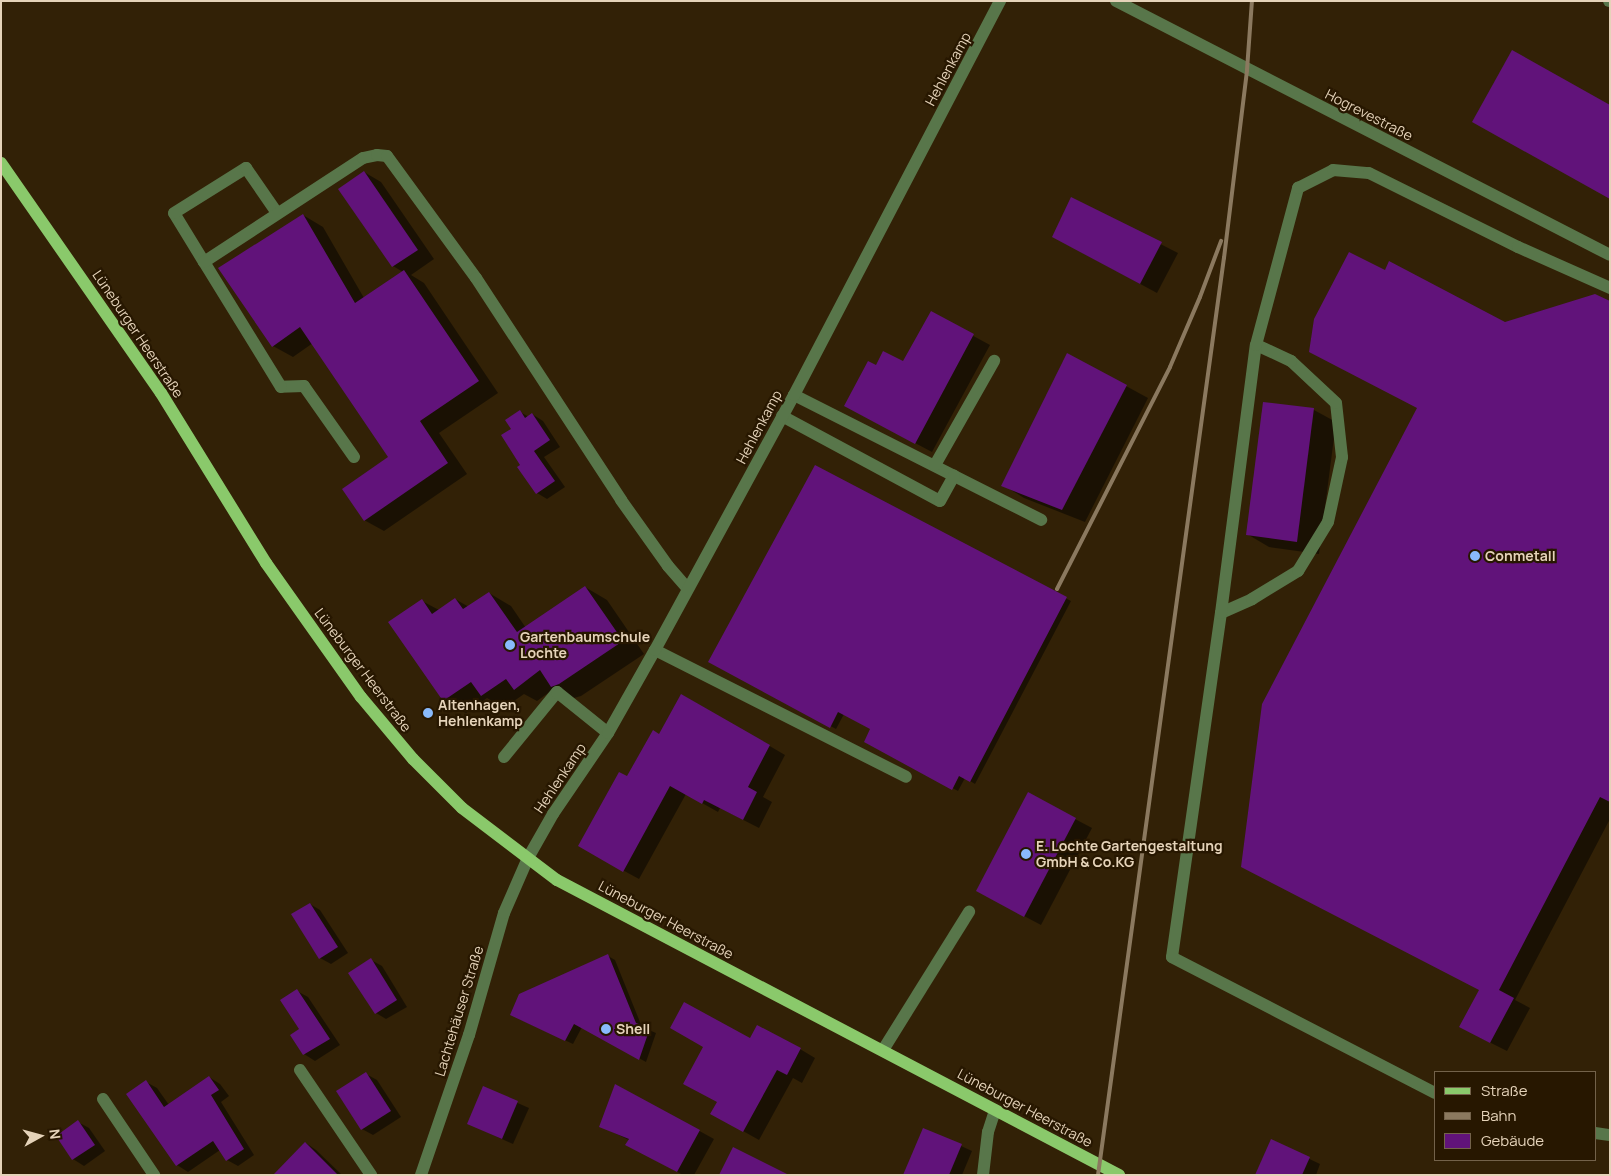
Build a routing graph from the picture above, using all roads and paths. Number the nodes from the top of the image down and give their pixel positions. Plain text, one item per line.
1 (1000, 1) edge
2 (1116, 1) edge
3 (1, 162) edge
4 (277, 213) junction
5 (1610, 255) edge
6 (204, 262) junction
7 (1610, 288) edge
8 (1256, 345) junction
9 (994, 360) dead end
10 (794, 395) junction
11 (782, 416) junction
12 (354, 457) dead end
13 (935, 465) junction
14 (954, 476) junction
15 (1041, 520) dead end
16 (688, 589) junction
17 (1221, 613) junction
18 (656, 650) junction
19 (608, 733) junction
20 (504, 757) dead end
21 (906, 776) dead end
22 (528, 858) junction
23 (969, 912) dead end
24 (882, 1050) junction
25 (300, 1070) dead end
26 (1434, 1093) edge
27 (103, 1099) dead end
28 (995, 1110) junction
29 (1596, 1132) edge
30 (1610, 1135) edge
31 (154, 1175) edge
32 (371, 1175) edge
33 (422, 1175) edge
34 (983, 1175) edge
35 (1119, 1175) edge

1 - 10 street, Hehlenkamp
2 - 5 street, Hogrevestraße
3 - 22 main road, Lüneburger Heerstraße
4 - 6 street
4 - 6 street
4 - 16 street
6 - 12 street
7 - 8 street
8 - 17 street
8 - 17 street
9 - 13 street
10 - 11 street, Hehlenkamp
10 - 13 street
11 - 14 street
11 - 16 street, Hehlenkamp
13 - 14 street
14 - 15 street
16 - 18 street, Hehlenkamp
17 - 26 street
18 - 19 street, Hehlenkamp
18 - 21 street
19 - 20 street
19 - 22 street, Hehlenkamp
22 - 24 main road, Lüneburger Heerstraße
22 - 33 street, Lachtehäuser Straße
23 - 24 street
24 - 28 main road, Lüneburger Heerstraße
25 - 32 street
27 - 31 street
28 - 34 street
28 - 35 main road, Lüneburger Heerstraße
29 - 30 street

